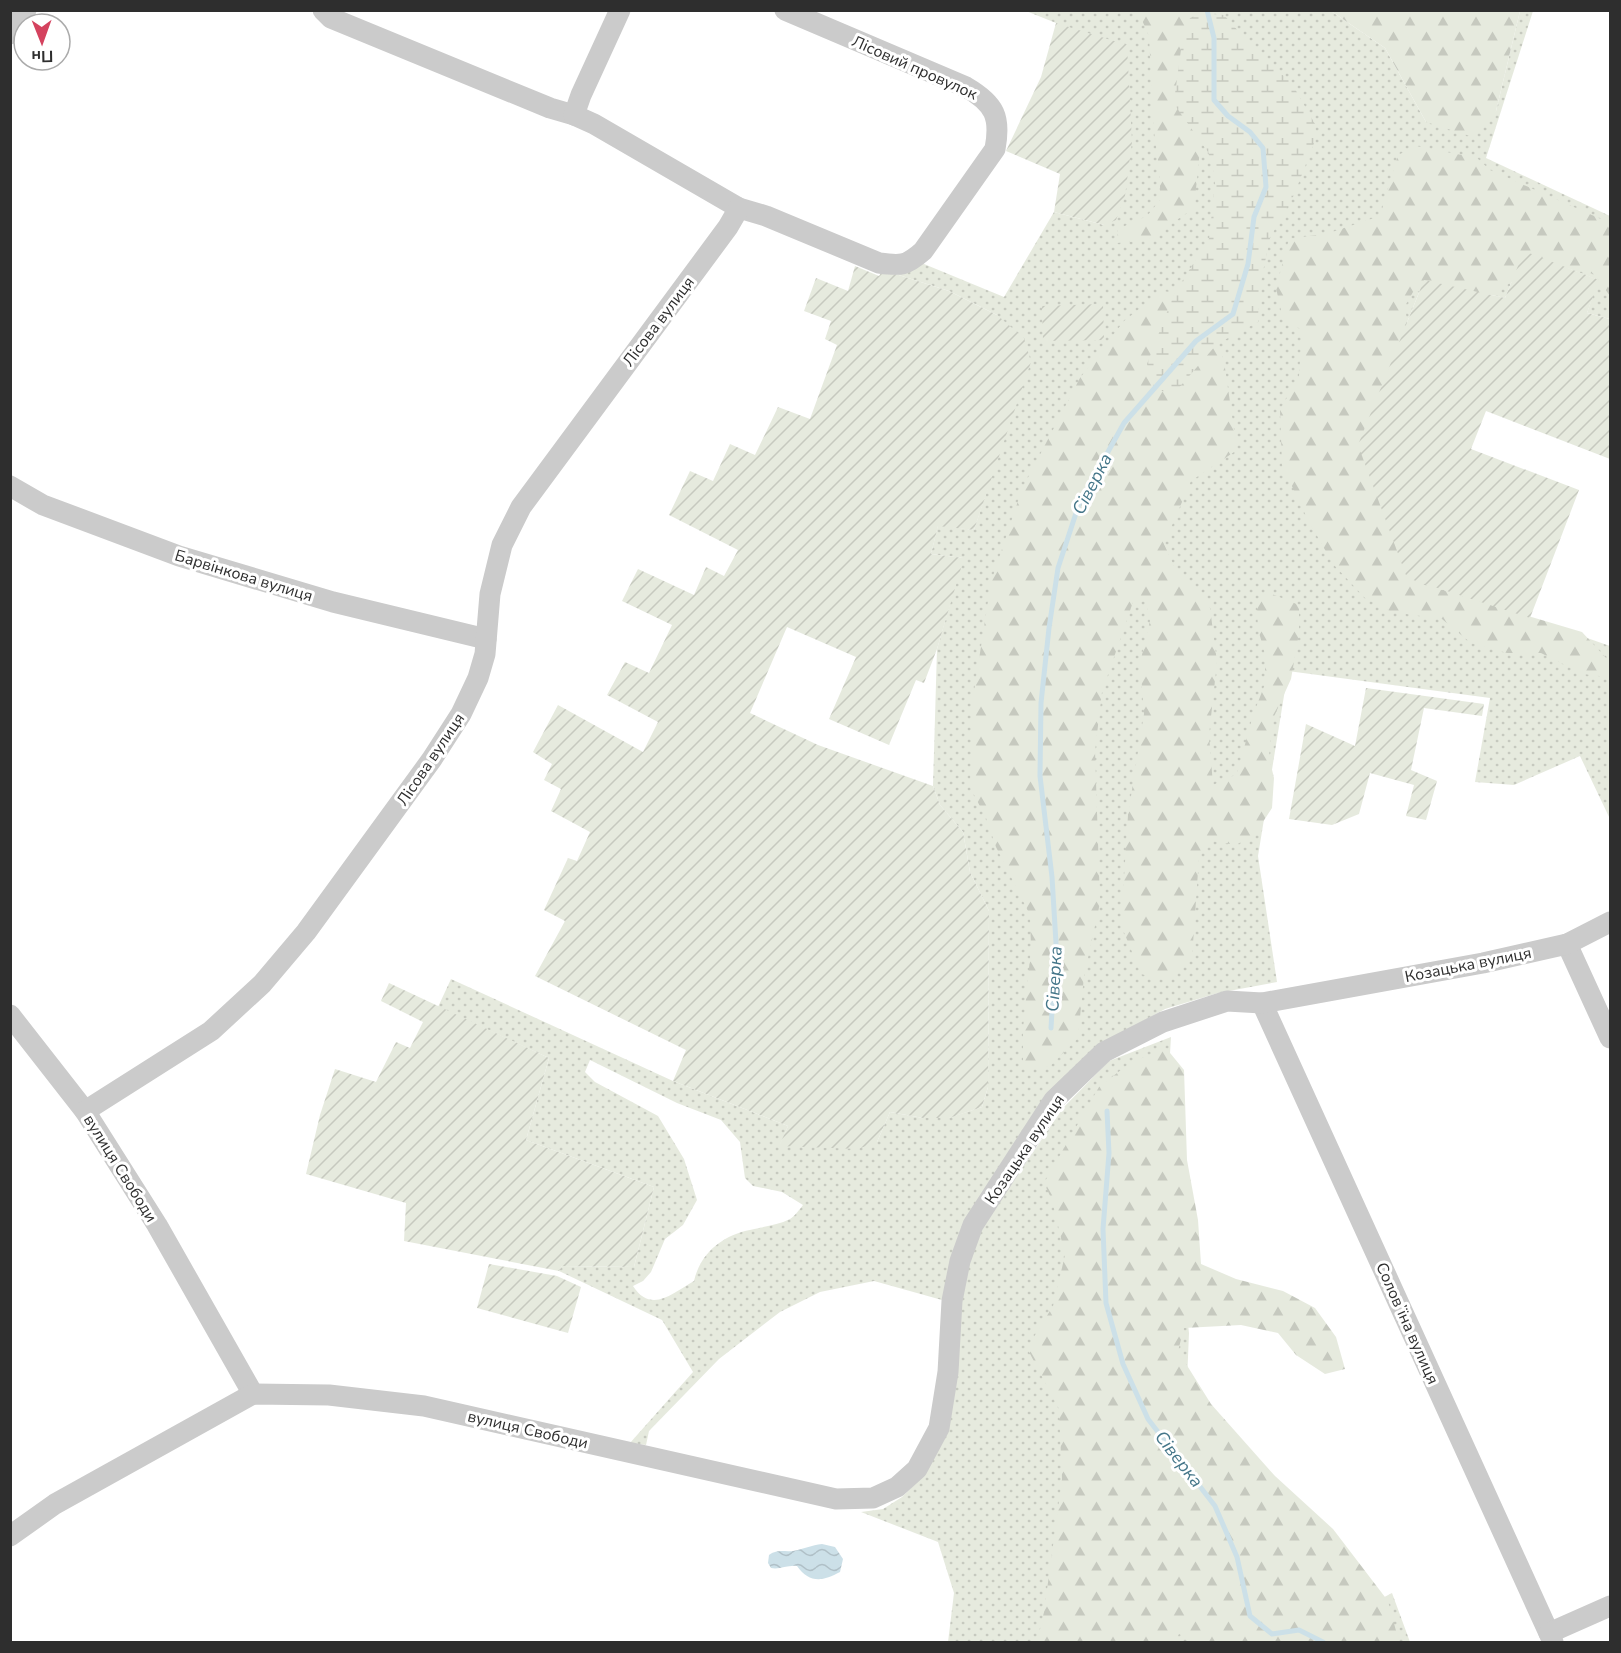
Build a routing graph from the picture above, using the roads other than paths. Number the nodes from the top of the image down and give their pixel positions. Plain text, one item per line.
1 (26, 10) edge
2 (324, 10) edge
3 (620, 10) edge
4 (785, 10) edge
5 (10, 34) edge
6 (574, 115) junction
7 (739, 208) junction
8 (10, 486) edge
9 (486, 639) junction
10 (1611, 922) edge
11 (1567, 944) junction
12 (1262, 1003) junction
13 (10, 1015) edge
14 (1611, 1038) edge
15 (85, 1111) junction
16 (253, 1394) junction
17 (799, 1489) joint
18 (10, 1536) edge
19 (1611, 1606) edge
20 (1551, 1638) edge

1 - 5 street
2 - 6 street
3 - 6 street
4 - 7 street, Лісовий провулок
6 - 7 street
7 - 9 street, Лісова вулиця
8 - 9 street, Барвінкова вулиця
9 - 15 street, Лісова вулиця
10 - 11 street, Козацька вулиця
11 - 12 street, Козацька вулиця
11 - 14 street
12 - 17 street, Козацька вулиця
12 - 20 street, Соловʼїна вулиця
13 - 15 street, вулиця Свободи
15 - 16 street, вулиця Свободи
16 - 17 street, вулиця Свободи
16 - 18 street, вулиця Свободи
19 - 20 street

